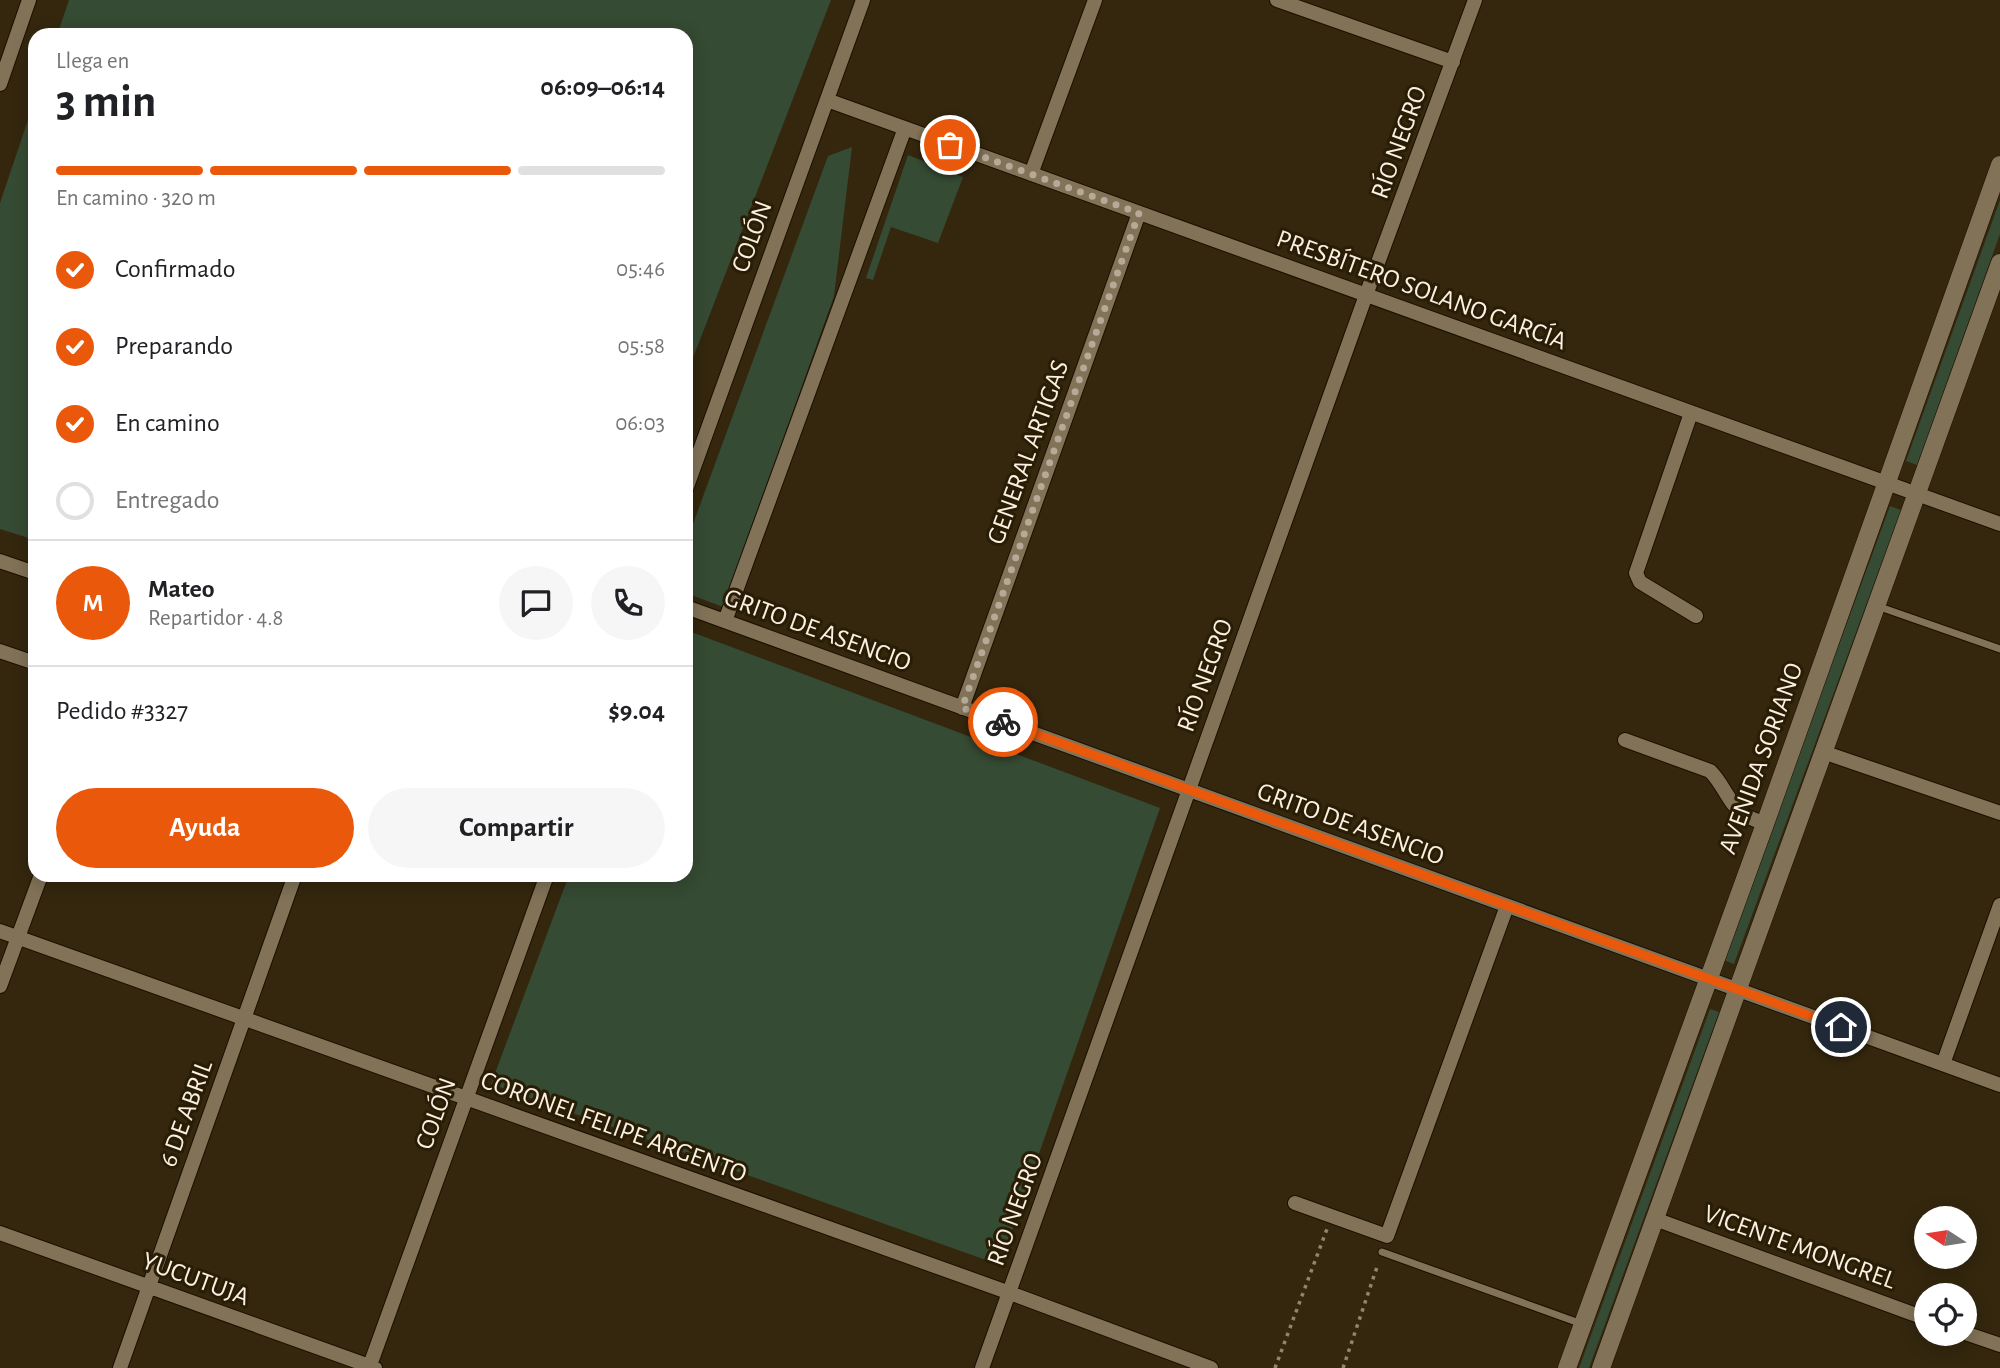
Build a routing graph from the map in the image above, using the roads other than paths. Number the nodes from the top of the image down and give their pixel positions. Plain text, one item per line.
1 (29, 0) edge
2 (863, 0) edge
3 (1095, 0) edge
4 (1278, 0) edge
5 (1475, 0) edge
6 (1453, 62) junction
7 (0, 84) edge
8 (827, 100) junction
9 (905, 128) junction
10 (2000, 164) edge
11 (1031, 174) junction
12 (1139, 213) junction
13 (2000, 263) edge
14 (1366, 295) junction
15 (1691, 413) junction
16 (693, 470) edge
17 (1887, 484) junction
18 (1916, 494) junction
19 (2000, 524) edge
20 (0, 561) edge
21 (28, 570) edge
22 (1876, 605) junction
23 (693, 610) edge
24 (1696, 616) dead end
25 (725, 621) junction
26 (2000, 649) edge
27 (0, 651) edge
28 (28, 661) edge
29 (962, 708) junction
30 (1625, 740) dead end
31 (1824, 752) junction
32 (1189, 790) junction
33 (2000, 813) edge
34 (1765, 824) junction
35 (38, 882) edge
36 (293, 882) edge
37 (544, 882) edge
38 (2000, 905) edge
39 (1507, 906) junction
40 (0, 932) edge
41 (18, 938) junction
42 (1709, 979) junction
43 (0, 986) edge
44 (1739, 990) junction
45 (245, 1018) junction
46 (1943, 1064) junction
47 (2000, 1085) edge
48 (466, 1099) junction
49 (1295, 1203) dead end
50 (1656, 1219) junction
51 (0, 1233) edge
52 (1382, 1252) road end
53 (149, 1287) junction
54 (1010, 1293) junction
55 (1914, 1314) edge
56 (1582, 1324) junction
57 (1977, 1337) edge
58 (2000, 1346) edge
59 (371, 1367) edge
60 (120, 1368) edge
61 (982, 1368) edge
62 (1211, 1368) edge
63 (1567, 1368) edge
64 (1601, 1368) edge

1 - 7 street
2 - 8 street, COLÓN
3 - 11 street
4 - 6 street
5 - 6 street, RÍO NEGRO
6 - 14 street, RÍO NEGRO
8 - 9 street, PRESBÍTERO SOLANO GARCÍA
8 - 16 street, COLÓN
9 - 11 street, PRESBÍTERO SOLANO GARCÍA
9 - 25 street
10 - 17 street, AVENIDA SORIANO
11 - 12 street, PRESBÍTERO SOLANO GARCÍA
12 - 14 street, PRESBÍTERO SOLANO GARCÍA
12 - 29 street, GENERAL ARTIGAS
13 - 18 street
14 - 15 street, PRESBÍTERO SOLANO GARCÍA
14 - 32 street, RÍO NEGRO
15 - 17 street, PRESBÍTERO SOLANO GARCÍA
15 - 24 street
17 - 18 street, PRESBÍTERO SOLANO GARCÍA
17 - 34 street, AVENIDA SORIANO
18 - 19 street, PRESBÍTERO SOLANO GARCÍA
18 - 22 street
20 - 21 street
22 - 26 lane
22 - 31 street
23 - 25 street, GRITO DE ASENCIO
25 - 29 street, GRITO DE ASENCIO
27 - 28 street
29 - 32 street, GRITO DE ASENCIO
30 - 34 street
31 - 33 street
31 - 44 street
32 - 39 street, GRITO DE ASENCIO
32 - 54 street, RÍO NEGRO
34 - 42 street, AVENIDA SORIANO
35 - 41 street
36 - 45 street, 6 DE ABRIL
37 - 48 street, COLÓN
38 - 46 street
39 - 42 street, GRITO DE ASENCIO
39 - 49 street
40 - 41 street, CORONEL FELIPE ARGENTO
41 - 43 street
41 - 45 street, CORONEL FELIPE ARGENTO
42 - 44 street, GRITO DE ASENCIO
42 - 56 street, AVENIDA SORIANO
44 - 46 street, GRITO DE ASENCIO
44 - 50 street
45 - 48 street, CORONEL FELIPE ARGENTO
45 - 53 street, 6 DE ABRIL
46 - 47 street, GRITO DE ASENCIO
48 - 54 street, CORONEL FELIPE ARGENTO
48 - 59 street, COLÓN
50 - 55 street, VICENTE MONGREL
50 - 64 street
51 - 53 street, YUCUTUJA
52 - 56 lane
53 - 59 street, YUCUTUJA
53 - 60 street, 6 DE ABRIL
54 - 61 street, RÍO NEGRO
54 - 62 street, CORONEL FELIPE ARGENTO
56 - 63 street, AVENIDA SORIANO
57 - 58 street

